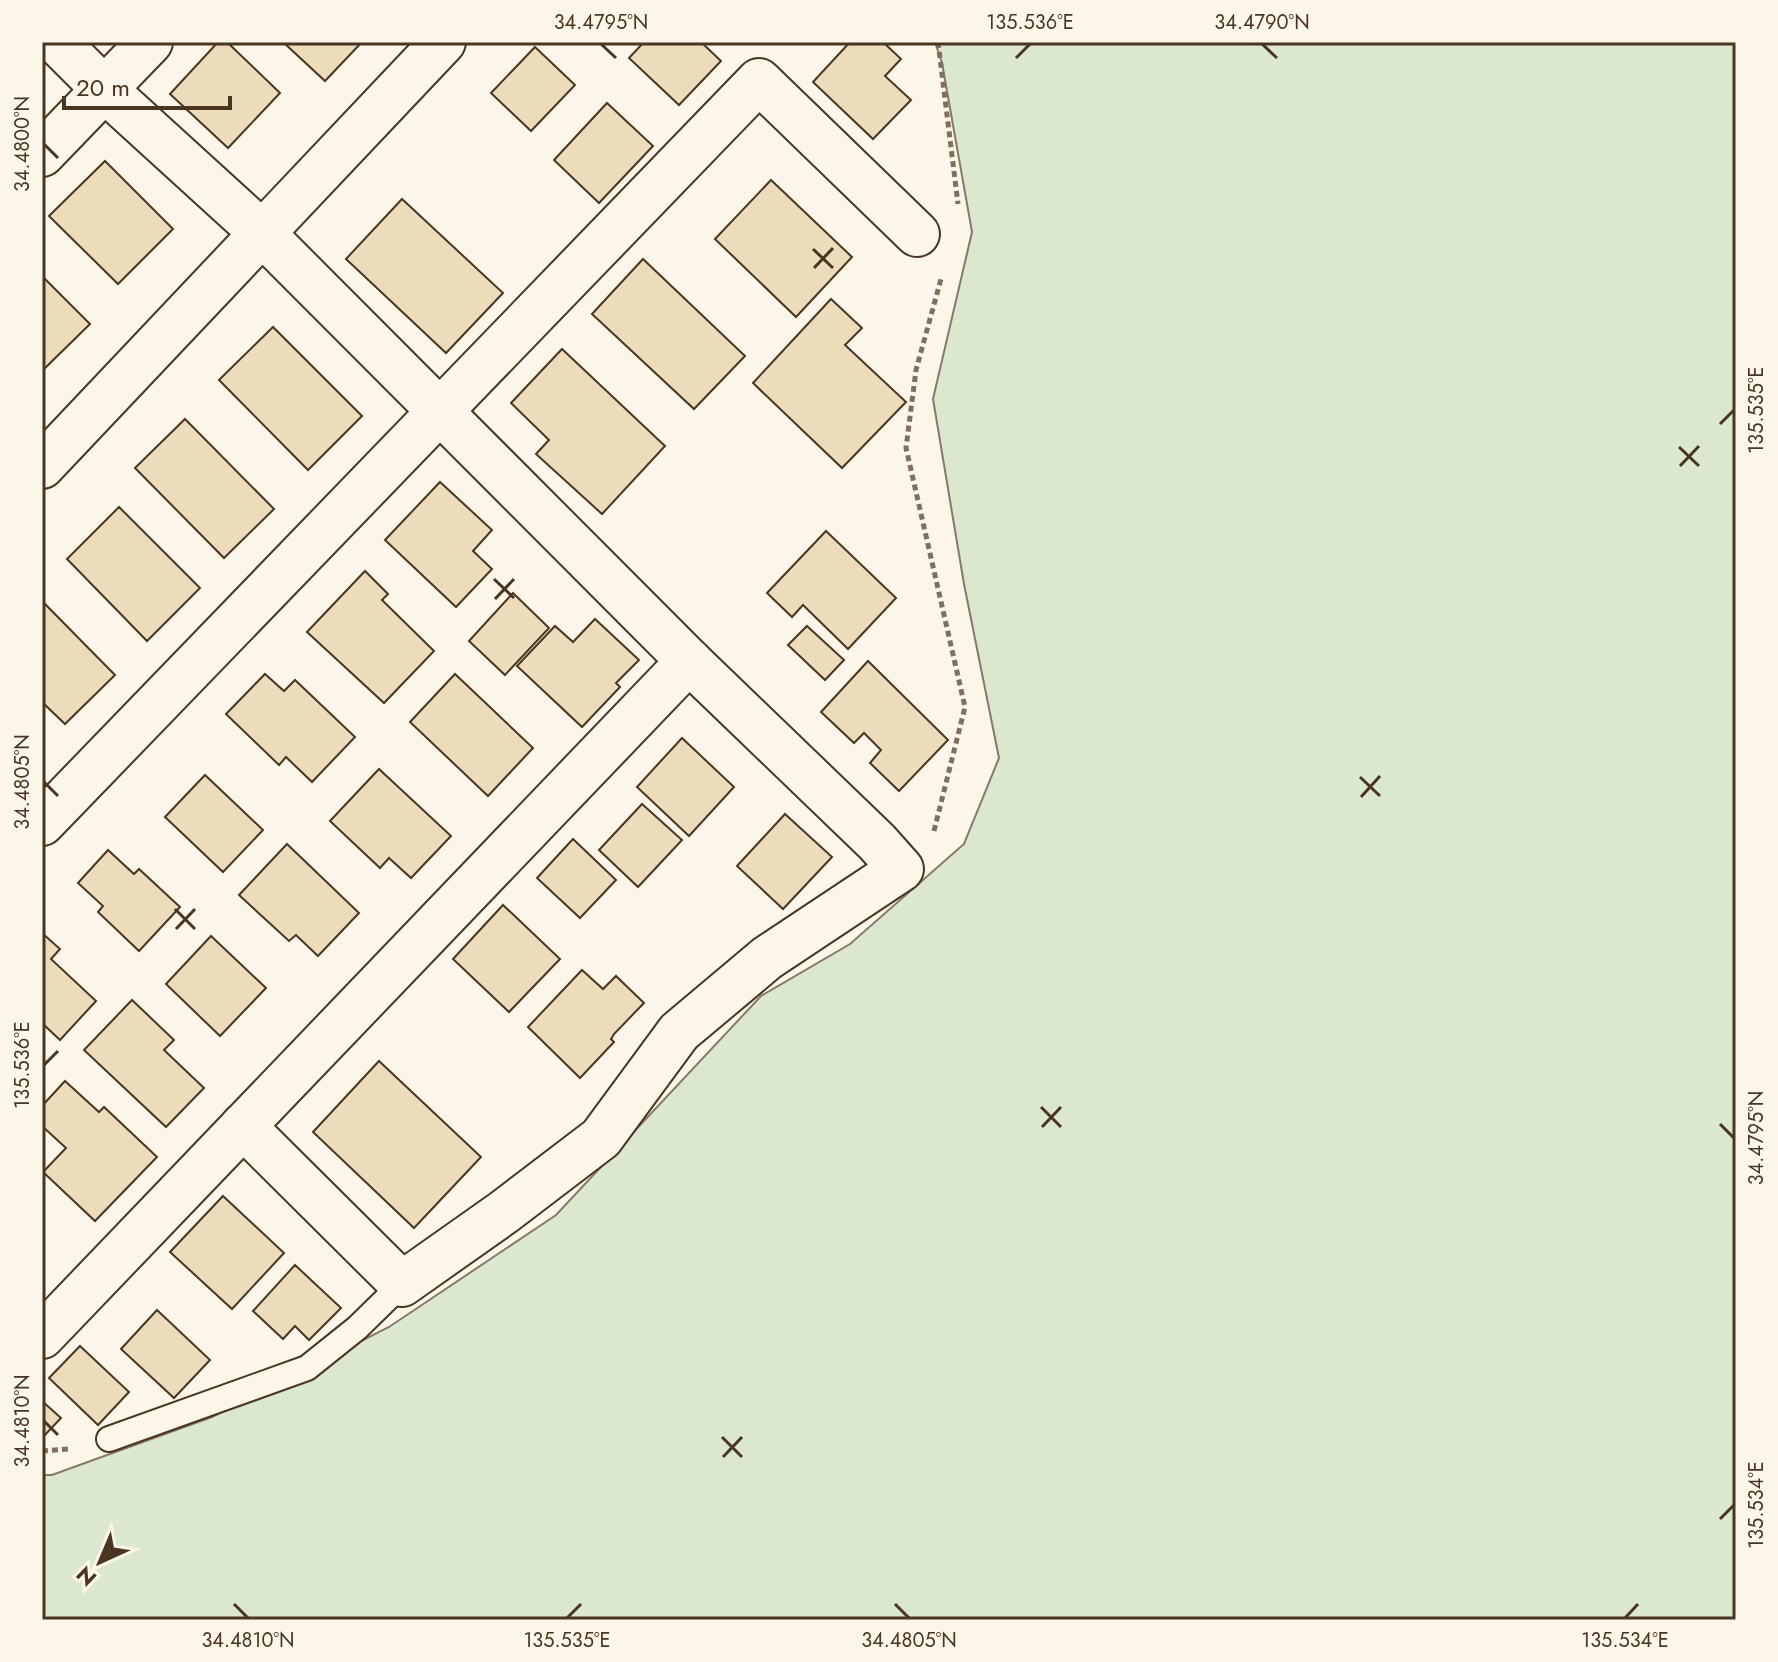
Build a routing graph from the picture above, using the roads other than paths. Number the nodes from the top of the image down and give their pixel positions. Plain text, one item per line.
1 (57, 42) edge
2 (150, 42) edge
3 (443, 42) edge
4 (104, 89) junction
5 (42, 154) edge
6 (262, 233) junction
7 (917, 234) dead end
8 (438, 413) junction
9 (42, 466) edge
10 (689, 661) junction
11 (42, 823) edge
12 (243, 1126) junction
13 (402, 1284) junction
14 (42, 1336) edge
15 (109, 1439) dead end

1 - 4 street
2 - 4 street
3 - 6 street
4 - 5 street
4 - 6 street
6 - 8 street
6 - 9 street
7 - 8 street
8 - 10 street
8 - 11 street
10 - 12 street
10 - 13 street
12 - 13 street
12 - 14 street
13 - 15 lane

